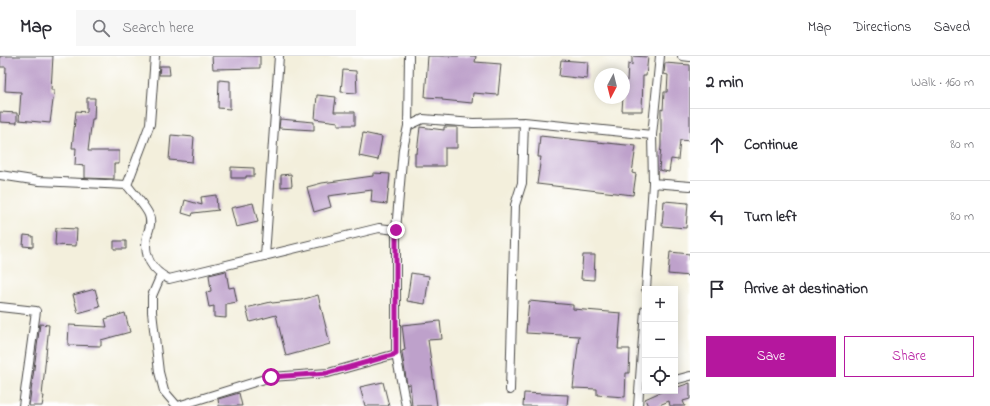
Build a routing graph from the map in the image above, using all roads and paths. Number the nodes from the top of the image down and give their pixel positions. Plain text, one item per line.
1 (155, 56) edge
2 (279, 56) edge
3 (409, 56) edge
4 (660, 56) edge
5 (682, 56) edge
6 (690, 58) edge
7 (524, 122) junction
8 (408, 126) junction
9 (652, 135) junction
10 (0, 175) edge
11 (653, 183) junction
12 (127, 185) junction
13 (690, 186) edge
14 (396, 230) junction
15 (265, 256) junction
16 (161, 275) junction
17 (646, 286) edge
18 (0, 307) edge
19 (645, 322) edge
20 (396, 354) junction
21 (643, 358) edge
22 (690, 376) edge
23 (678, 379) edge
24 (642, 388) edge
25 (510, 390) dead end
26 (24, 406) edge
27 (177, 406) edge
28 (406, 406) edge
29 (638, 406) edge

1 - 12 street
2 - 15 street
3 - 8 street
4 - 9 street
5 - 6 street
7 - 8 street
7 - 9 street
7 - 25 street
8 - 14 street
9 - 11 street
10 - 12 street
11 - 13 street
11 - 17 street
12 - 16 street
14 - 15 street
14 - 20 street
15 - 16 street
16 - 27 street
18 - 26 street
19 - 21 street
20 - 27 street
20 - 28 street
22 - 23 street
24 - 29 street

